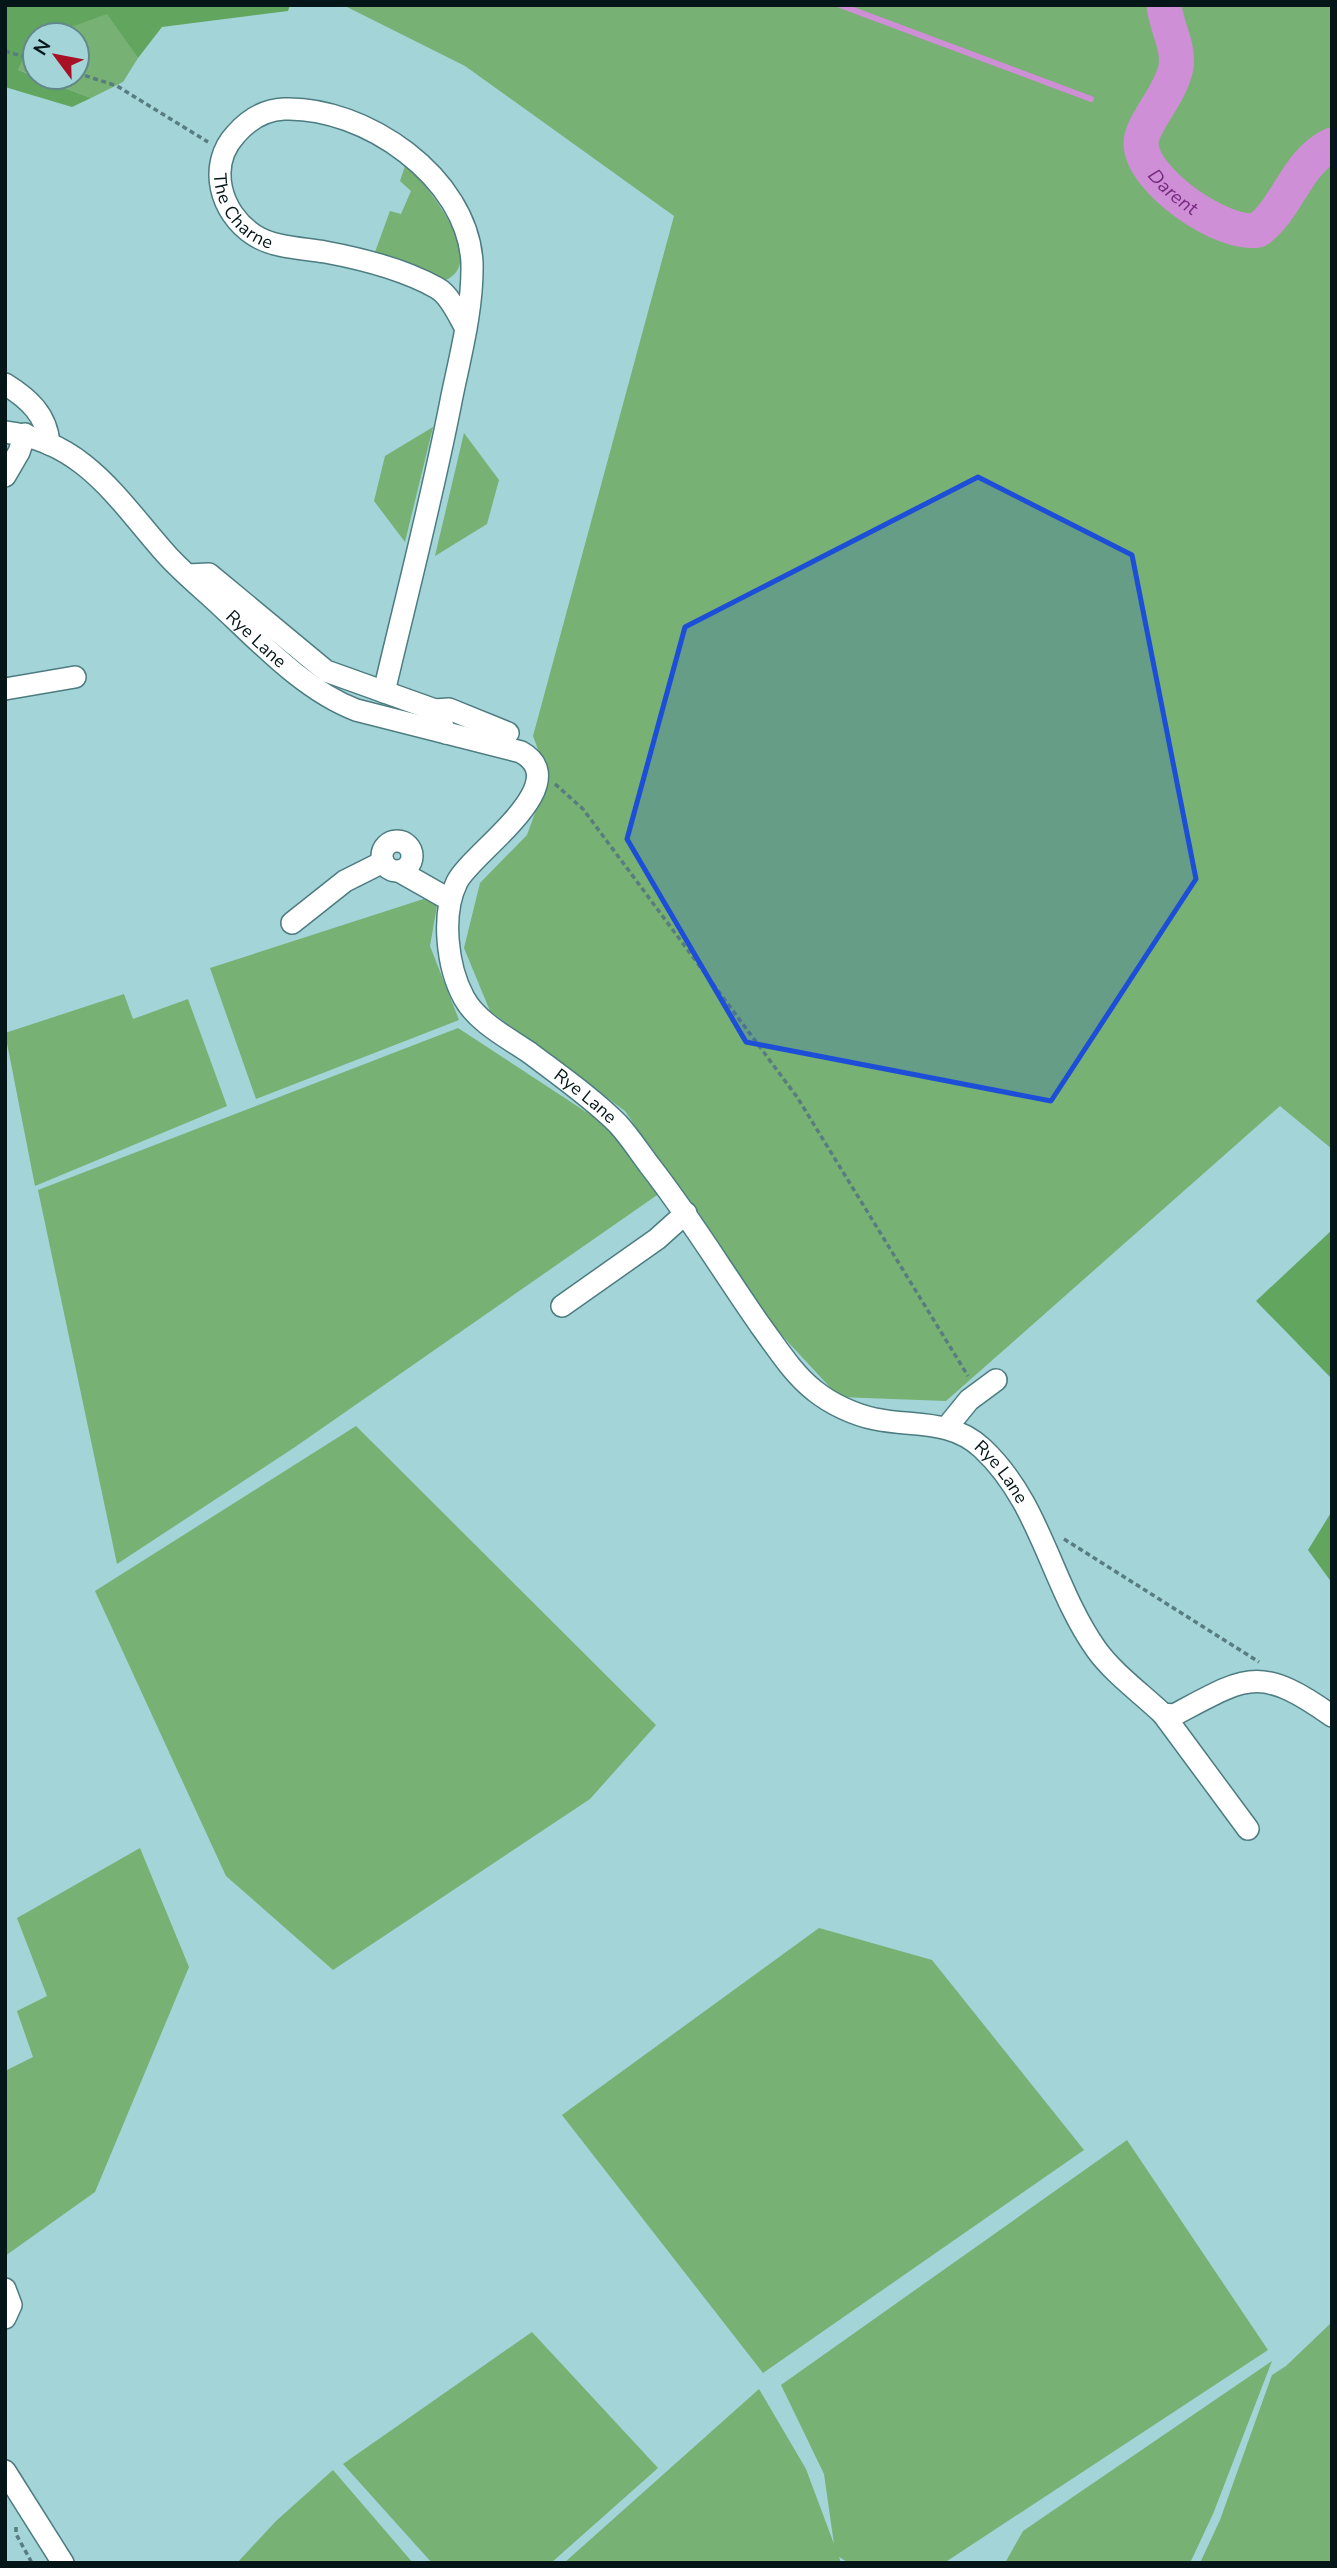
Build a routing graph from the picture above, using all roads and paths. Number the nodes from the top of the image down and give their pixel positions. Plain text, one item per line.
1 (91, 78) edge
2 (223, 150) junction
3 (466, 328) junction
4 (5, 384) edge
5 (15, 433) edge
6 (49, 444) junction
7 (5, 476) edge
8 (188, 575) junction
9 (75, 677) dead end
10 (5, 689) edge
11 (384, 692) junction
12 (435, 710) junction
13 (446, 733) junction
14 (508, 733) dead end
15 (536, 771) junction
16 (450, 900) junction
17 (292, 923) dead end
18 (686, 1213) junction
19 (562, 1306) dead end
20 (996, 1380) dead end
21 (969, 1400) junction
22 (947, 1427) junction
23 (1035, 1520) junction
24 (1271, 1682) junction
25 (1163, 1714) junction
26 (1332, 1716) edge
27 (1248, 1829) dead end
28 (5, 2289) edge
29 (5, 2318) edge
30 (5, 2471) edge
31 (63, 2563) edge

1 - 2 path
2 - 3 street, The Charne
2 - 3 street, The Charne
3 - 11 street, The Charne
4 - 6 street
5 - 6 street, Rye Lane
5 - 7 street
6 - 8 street, Rye Lane
8 - 11 street
8 - 13 street, Rye Lane
9 - 10 street
11 - 12 street
12 - 13 street
12 - 14 street
13 - 15 street, Rye Lane
15 - 16 street, Rye Lane
15 - 21 path
16 - 17 street
16 - 18 street, Rye Lane
18 - 19 street
18 - 22 street, Rye Lane
20 - 21 street
21 - 22 street
22 - 23 street, Rye Lane
23 - 24 path
23 - 25 street, Rye Lane
24 - 25 street
24 - 26 street
25 - 27 street, Rye Lane
28 - 29 street
30 - 31 street

